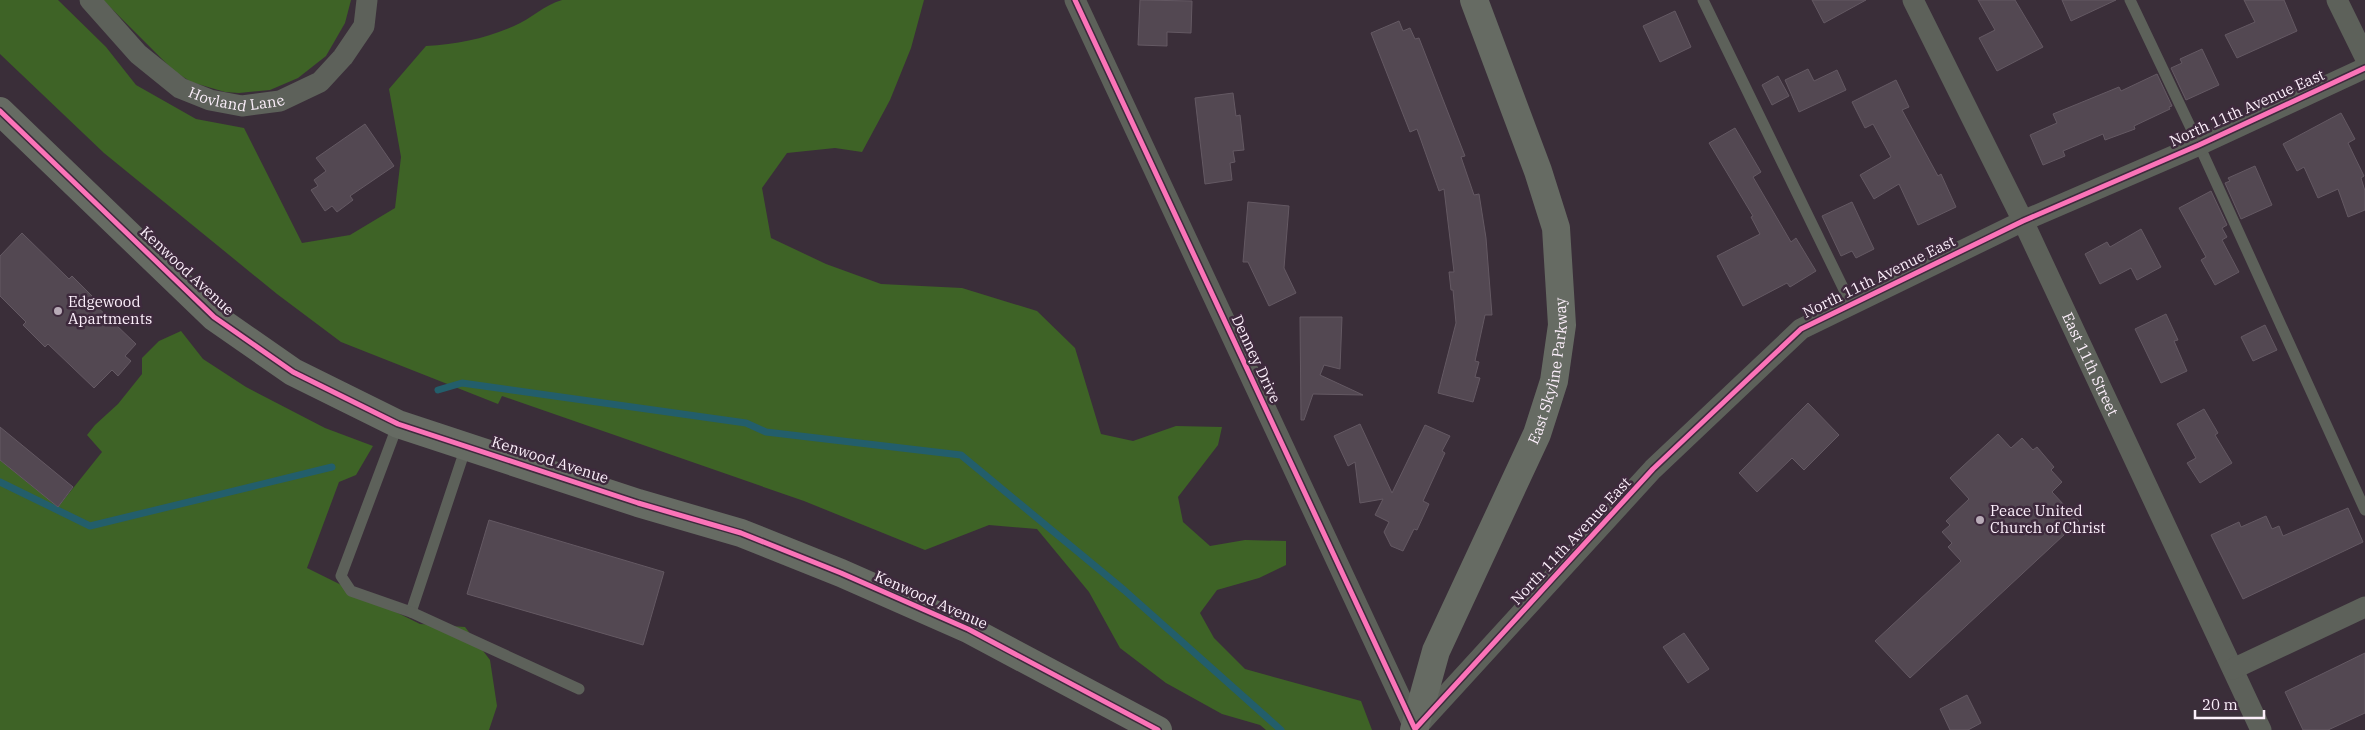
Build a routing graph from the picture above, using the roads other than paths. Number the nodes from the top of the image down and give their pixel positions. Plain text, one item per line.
1 (90, 0) edge
2 (367, 0) edge
3 (1075, 0) edge
4 (1474, 0) edge
5 (1703, 0) edge
6 (1913, 0) edge
7 (2130, 0) edge
8 (2337, 0) edge
9 (2365, 57) edge
10 (2365, 68) edge
11 (0, 111) edge
12 (2199, 145) junction
13 (2023, 221) junction
14 (1851, 304) junction
15 (398, 424) junction
16 (466, 446) junction
17 (2365, 510) edge
18 (2365, 607) edge
19 (411, 612) junction
20 (2233, 669) junction
21 (579, 689) dead end
22 (1415, 729) edge
23 (1158, 730) edge
24 (2261, 730) edge

1 - 2 street, Hovland Lane
3 - 22 street, Denney Drive
4 - 22 street, East Skyline Parkway
5 - 14 lane
6 - 13 street, East 11th Street
7 - 12 lane
8 - 9 street
10 - 12 street, North 11th Avenue East
11 - 15 street, Kenwood Avenue
12 - 13 street, North 11th Avenue East
12 - 17 lane
13 - 14 street, North 11th Avenue East
13 - 20 street, East 11th Street
14 - 22 street, North 11th Avenue East
15 - 16 street, Kenwood Avenue
15 - 19 lane
16 - 19 lane
16 - 23 street, Kenwood Avenue
18 - 20 street
19 - 21 lane
20 - 24 street, East 11th Street

